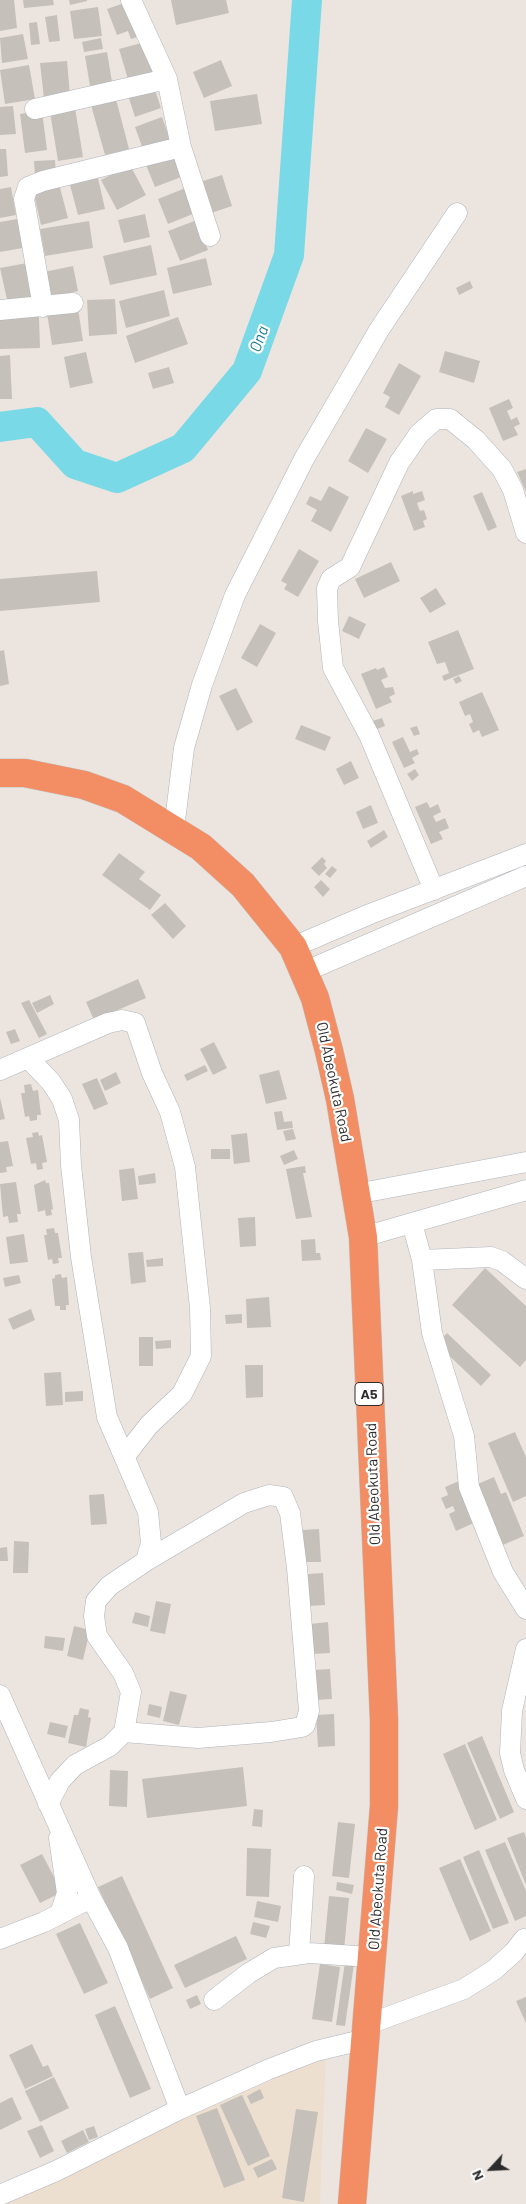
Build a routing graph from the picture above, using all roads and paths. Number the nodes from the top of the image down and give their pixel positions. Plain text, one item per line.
1 (131, 0) edge
2 (167, 79) junction
3 (36, 109) dead end
4 (181, 148) junction
5 (457, 213) dead end
6 (210, 236) dead end
7 (73, 303) dead end
8 (43, 306) junction
9 (0, 310) edge
10 (526, 533) edge
11 (0, 773) edge
12 (174, 829) junction
13 (526, 854) edge
14 (526, 876) edge
15 (434, 890) junction
16 (298, 960) junction
17 (28, 1058) junction
18 (0, 1070) edge
19 (526, 1162) edge
20 (487, 1171) junction
21 (447, 1178) junction
22 (526, 1190) edge
23 (356, 1194) junction
24 (492, 1200) junction
25 (451, 1211) junction
26 (412, 1223) junction
27 (363, 1237) junction
28 (422, 1260) junction
29 (526, 1279) edge
30 (125, 1456) junction
31 (146, 1561) junction
32 (526, 1609) edge
33 (526, 1649) edge
34 (0, 1695) edge
35 (124, 1732) junction
36 (526, 1799) edge
37 (48, 1804) junction
38 (59, 1826) junction
39 (304, 1876) dead end
40 (91, 1898) junction
41 (60, 1914) junction
42 (0, 1939) edge
43 (524, 1939) dead end
44 (299, 1954) junction
45 (372, 1958) junction
46 (214, 2000) dead end
47 (366, 2032) junction
48 (180, 2109) junction
49 (0, 2195) edge
50 (352, 2204) edge

1 - 2 street
2 - 3 street
2 - 4 street
4 - 6 street
4 - 8 street
5 - 12 street
7 - 8 street
8 - 9 street
10 - 15 street
11 - 12 highway, Old Abeokuta Road / A5
12 - 16 highway, Old Abeokuta Road / A5
13 - 15 street
14 - 16 street
15 - 16 street
16 - 23 highway, Old Abeokuta Road / A5
17 - 18 street
17 - 30 street
17 - 30 street
19 - 20 street
20 - 21 street
20 - 24 street
21 - 23 street
21 - 25 street
22 - 24 street
23 - 27 highway, Old Abeokuta Road / A5
24 - 25 street
25 - 26 street
26 - 27 street
26 - 28 street
27 - 45 highway, Old Abeokuta Road / A5
28 - 29 street
28 - 32 street
30 - 31 street
31 - 35 street
31 - 35 street
33 - 36 street
34 - 37 street
35 - 37 street
37 - 38 street
38 - 40 street
38 - 41 street
39 - 44 street
40 - 41 street
40 - 48 street
41 - 42 street
43 - 47 street
44 - 45 street
44 - 46 street
45 - 47 highway, Old Abeokuta Road / A5
47 - 48 street
47 - 50 highway, Old Abeokuta Road / A5
48 - 49 street

